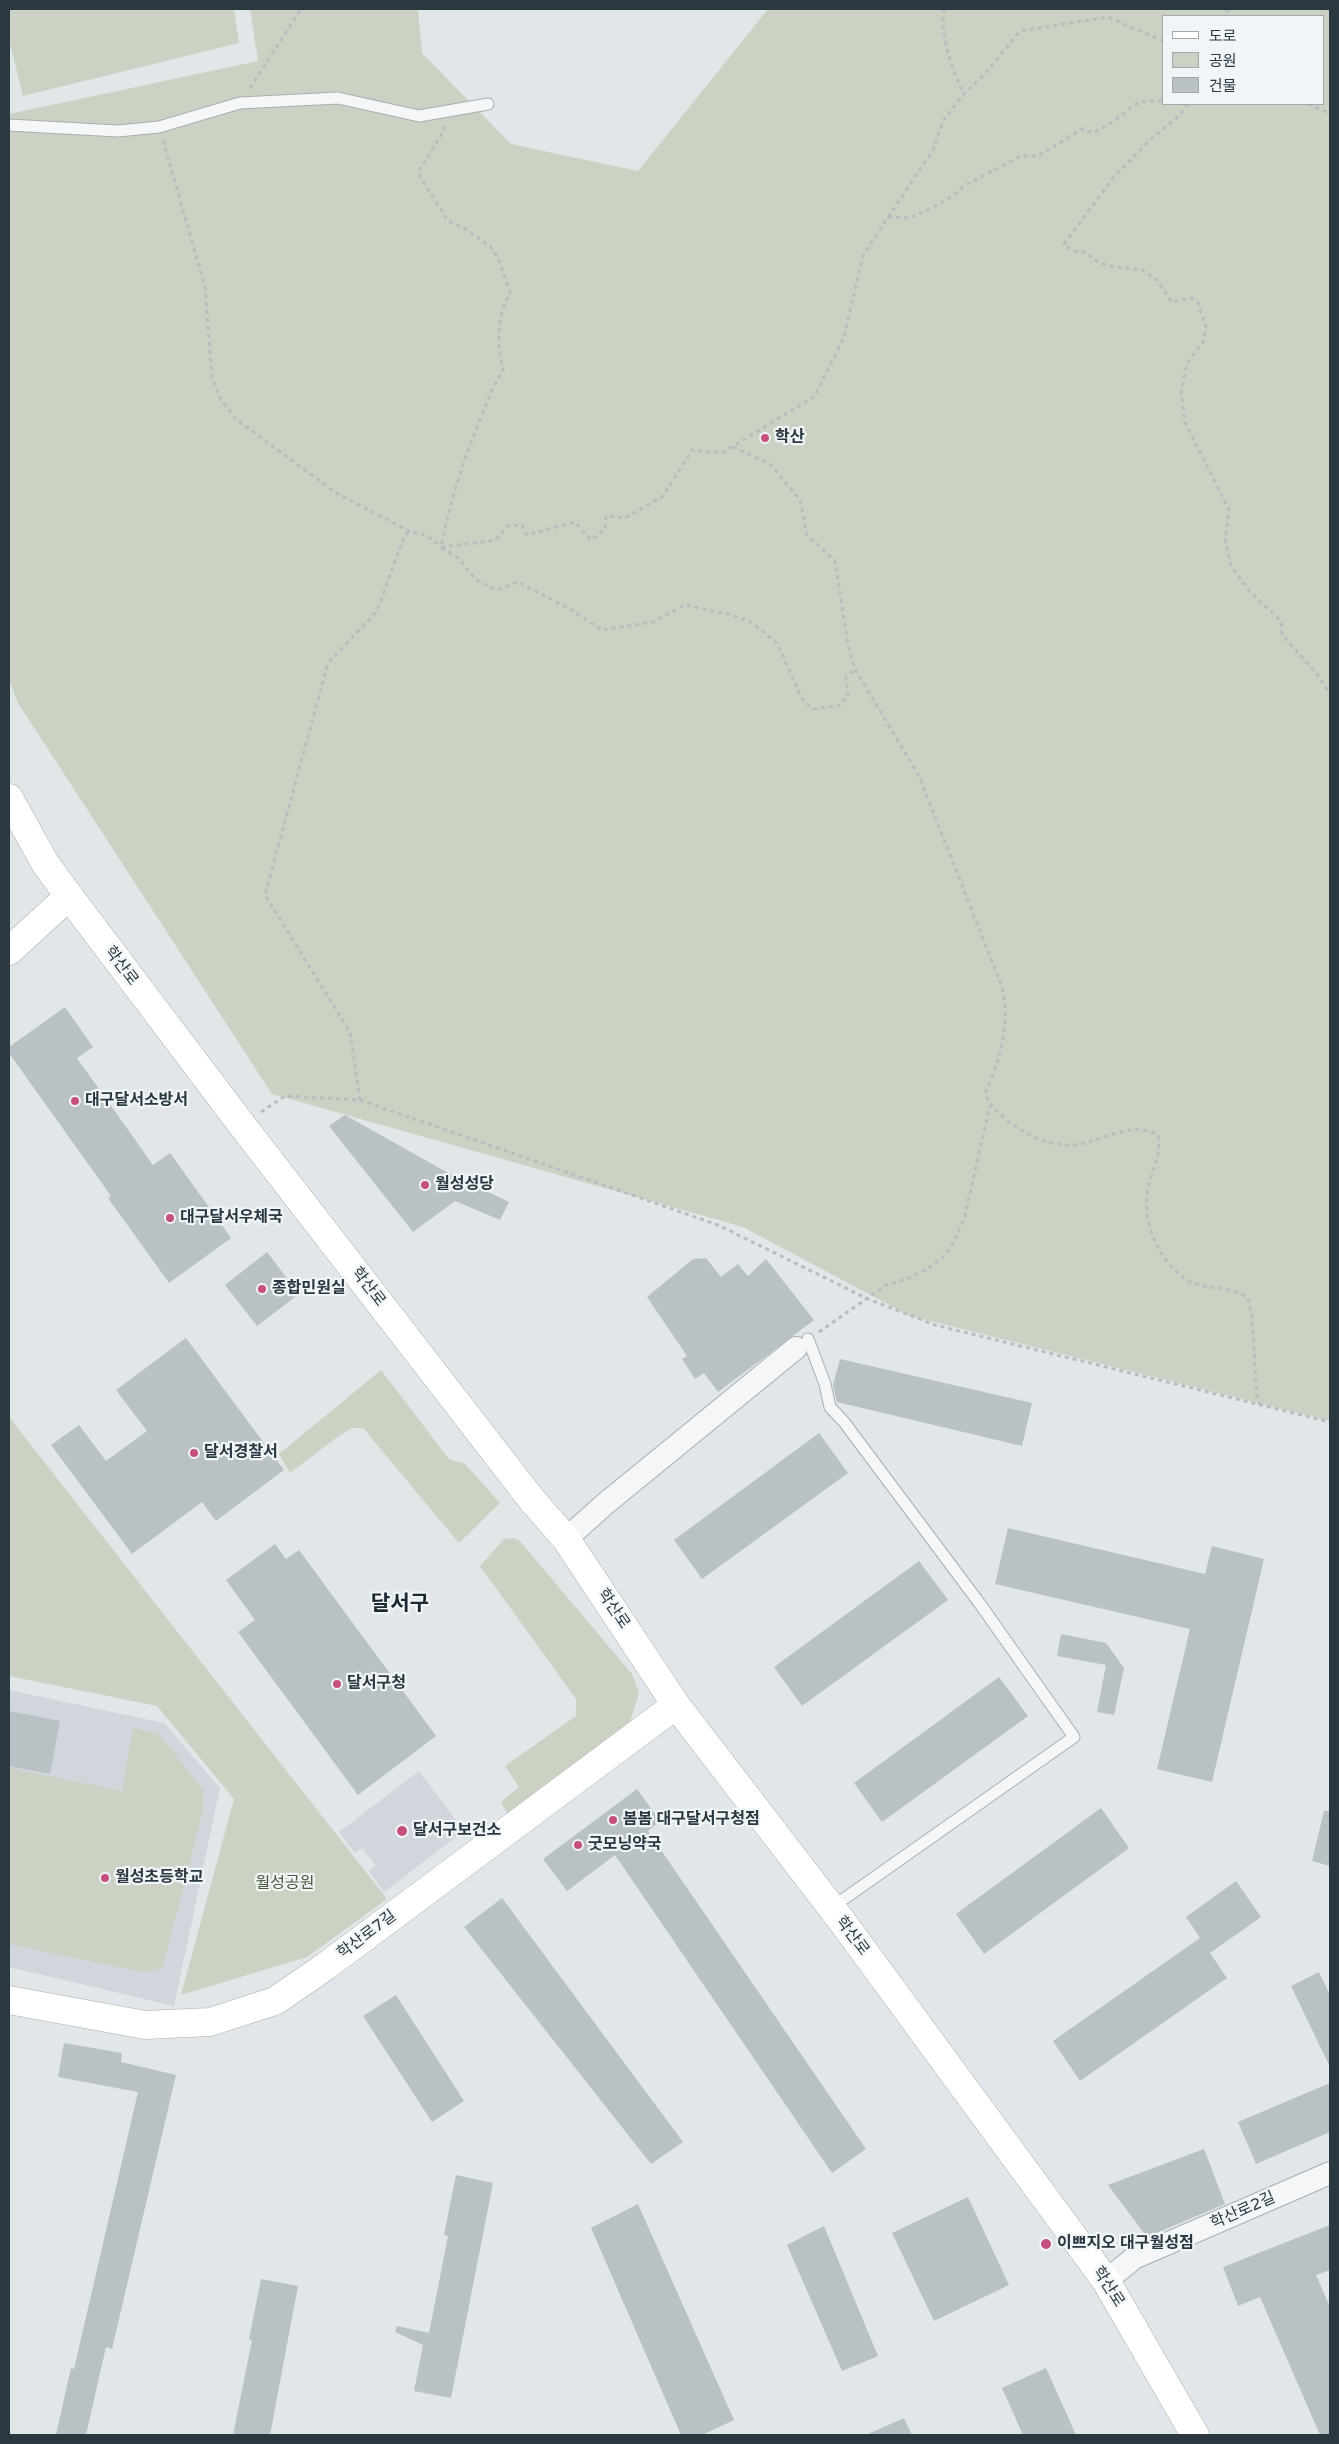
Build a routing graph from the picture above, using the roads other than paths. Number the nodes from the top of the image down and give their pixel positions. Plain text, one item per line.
1 (488, 104) dead end
2 (9, 126) edge
3 (9, 798) edge
4 (69, 896) junction
5 (9, 951) edge
6 (802, 1344) joint
7 (566, 1539) junction
8 (676, 1704) junction
9 (831, 1908) junction
10 (9, 2000) edge
11 (1330, 2172) edge
12 (1106, 2281) junction
13 (1195, 2435) edge

1 - 2 lane
3 - 4 main road, 학산로
4 - 5 main road
4 - 7 main road, 학산로
6 - 7 street
6 - 9 lane
7 - 8 main road, 학산로
8 - 9 main road, 학산로
8 - 10 main road, 학산로7길
9 - 12 main road, 학산로
11 - 12 street, 학산로2길
12 - 13 main road, 학산로

